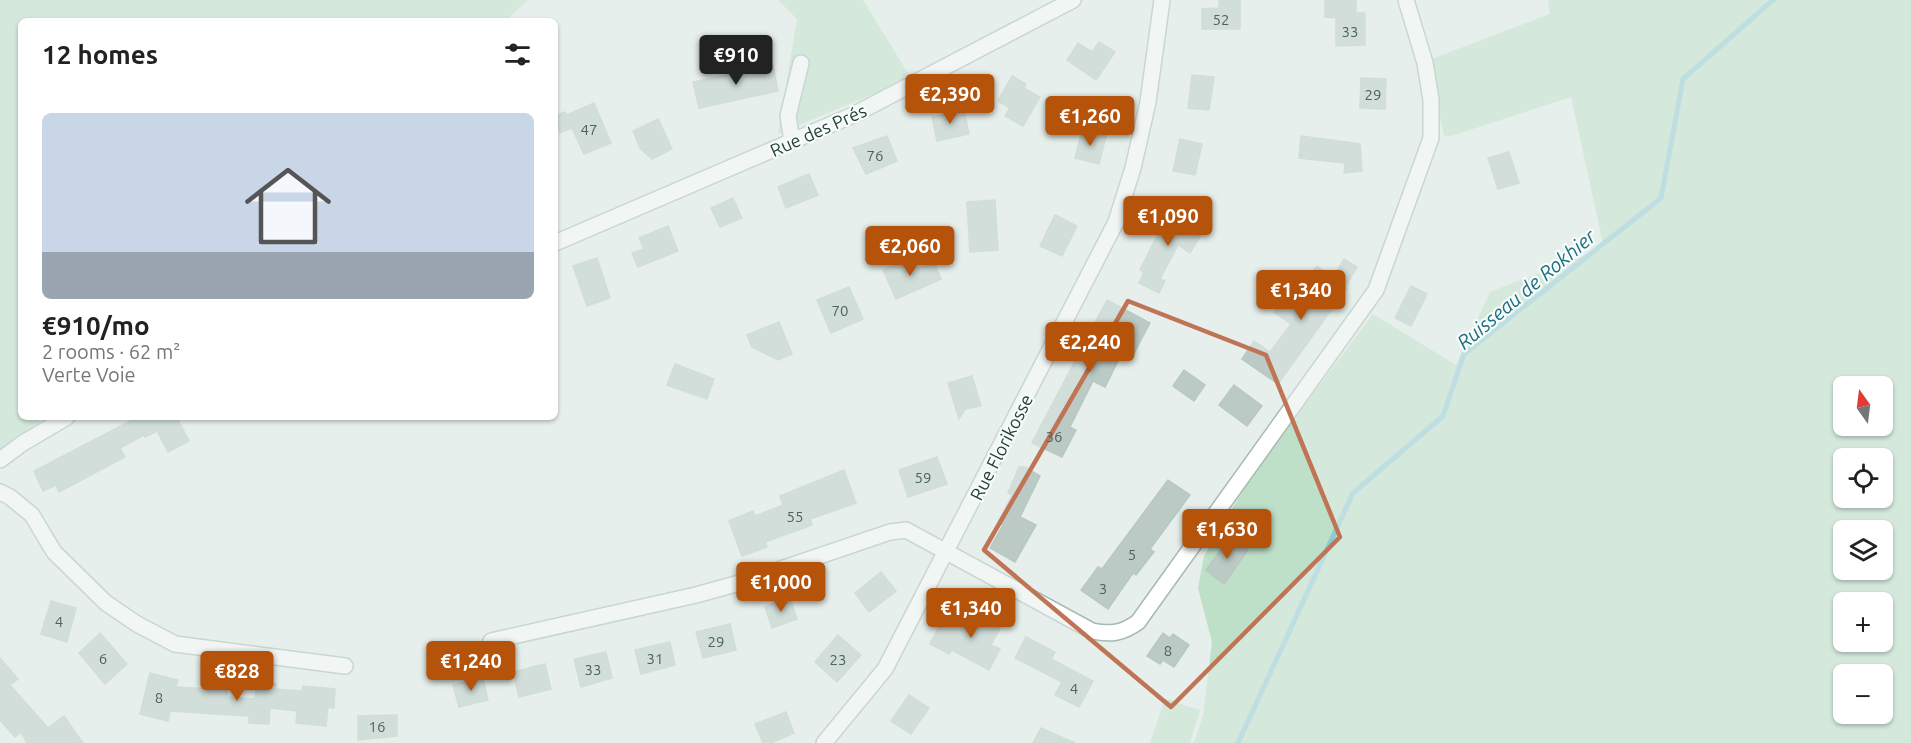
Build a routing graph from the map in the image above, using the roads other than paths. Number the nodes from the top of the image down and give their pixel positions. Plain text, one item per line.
1 (1073, 0) edge
2 (1162, 0) edge
3 (1406, 0) edge
4 (801, 63) dead end
5 (792, 141) junction
6 (558, 242) edge
7 (61, 420) edge
8 (0, 460) edge
9 (0, 492) edge
10 (946, 553) junction
11 (491, 641) dead end
12 (345, 666) dead end
13 (824, 743) edge

1 - 5 street, Rue des Prés
2 - 10 street, Rue Florikosse
3 - 10 street
4 - 5 street
5 - 6 street, Rue des Prés
7 - 8 street
9 - 12 street
10 - 11 street
10 - 13 street, Rue Florikosse

